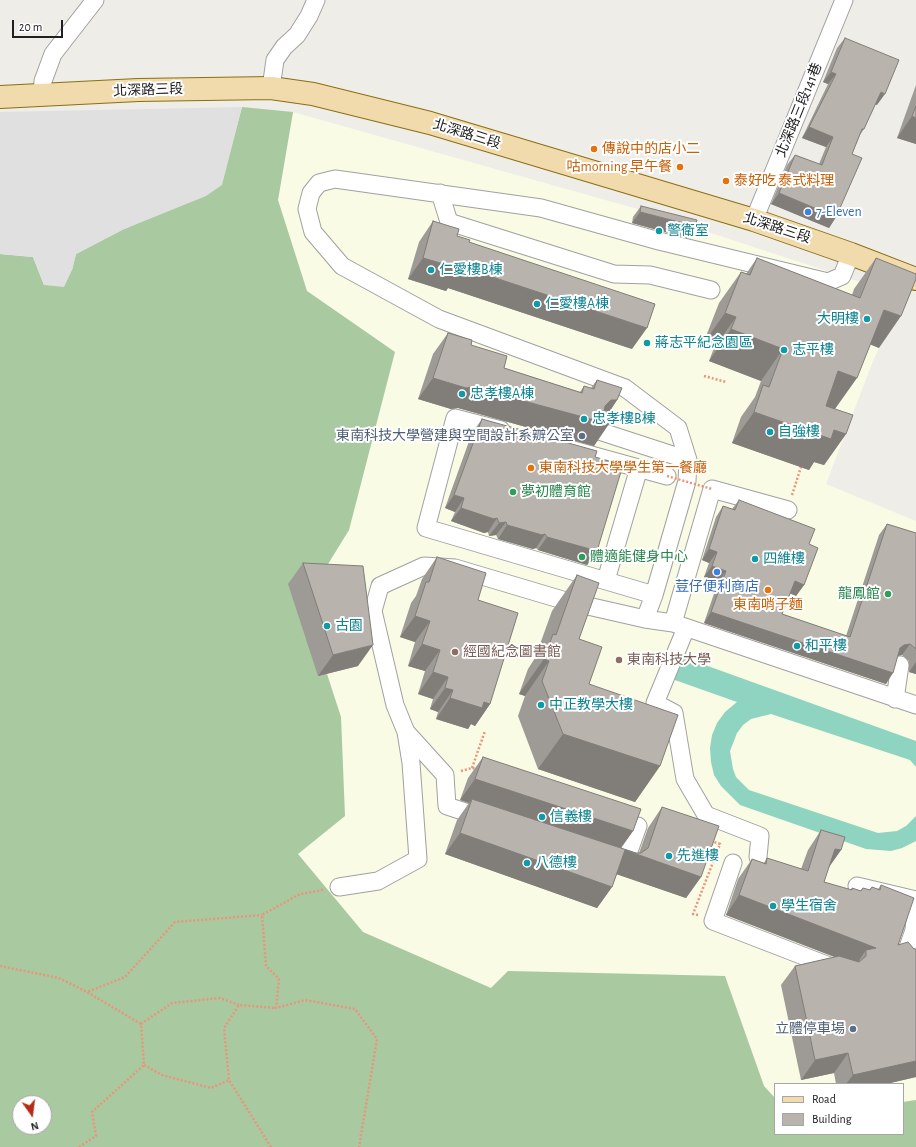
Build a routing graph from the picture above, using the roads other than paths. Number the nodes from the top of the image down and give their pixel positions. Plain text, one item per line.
1 (94, 0) edge
2 (316, 0) edge
3 (844, 0) edge
4 (271, 88) junction
5 (42, 95) junction
6 (0, 97) edge
7 (440, 193) junction
8 (754, 220) junction
9 (851, 254) junction
10 (916, 279) edge
11 (711, 290) dead end
12 (599, 431) edge
13 (519, 435) edge
14 (556, 445) edge
15 (688, 460) junction
16 (639, 468) junction
17 (667, 476) road end
18 (788, 510) dead end
19 (606, 580) junction
20 (654, 595) junction
21 (645, 619) junction
22 (680, 625) junction
23 (900, 664) edge
24 (895, 699) junction
25 (916, 706) edge
26 (406, 732) junction
27 (500, 824) edge
28 (638, 826) edge
29 (758, 857) dead end
30 (602, 858) edge
31 (733, 863) dead end
32 (857, 886) dead end
33 (339, 887) road end
34 (916, 900) edge
35 (916, 906) edge
36 (904, 959) edge
37 (843, 972) edge

1 - 5 street
2 - 4 street
3 - 8 street, 北深路三段141巷
4 - 5 main road, 北深路三段
4 - 8 main road, 北深路三段
5 - 6 main road, 北深路三段
7 - 9 street
7 - 11 street
7 - 15 street
8 - 9 main road, 北深路三段
9 - 10 main road, 北深路三段
12 - 15 street
13 - 19 street
14 - 16 street
15 - 20 street
16 - 17 street
16 - 19 street
18 - 22 street
19 - 20 street
20 - 21 street
21 - 22 street
21 - 26 street
22 - 24 street
22 - 29 street
23 - 24 street
24 - 25 street
26 - 27 street
26 - 33 street
28 - 30 street
31 - 37 street
32 - 34 street
35 - 36 street

